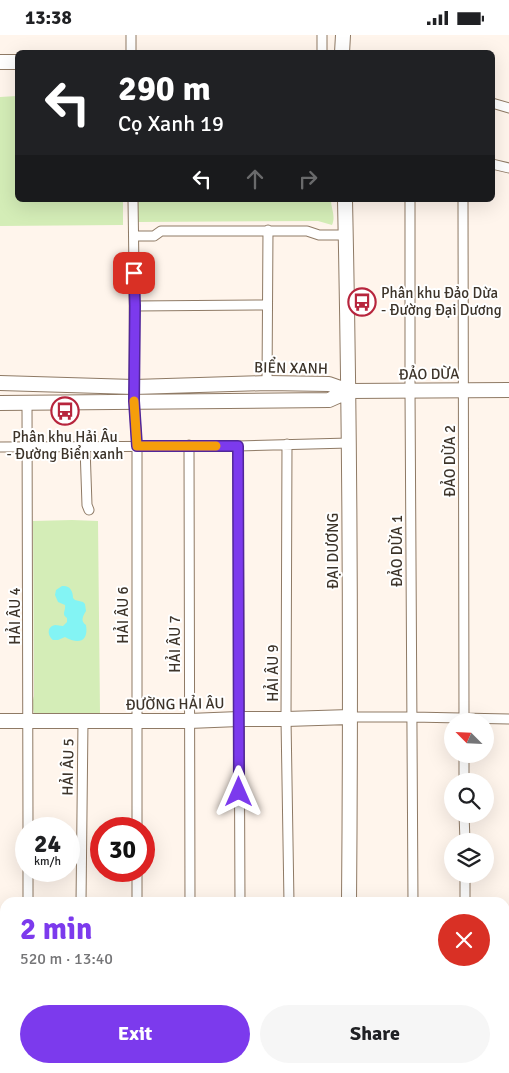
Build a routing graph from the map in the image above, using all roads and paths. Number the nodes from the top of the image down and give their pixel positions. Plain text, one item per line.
1 (131, 35) edge
2 (322, 35) edge
3 (342, 35) edge
4 (131, 50) edge
5 (322, 50) edge
6 (342, 50) edge
7 (0, 62) edge
8 (15, 62) edge
9 (495, 104) edge
10 (509, 108) edge
11 (495, 165) edge
12 (509, 168) edge
13 (133, 202) edge
14 (345, 202) edge
15 (410, 202) edge
16 (463, 202) edge
17 (268, 231) junction
18 (346, 235) junction
19 (134, 236) junction
20 (267, 305) junction
21 (135, 306) junction
22 (0, 383) edge
23 (267, 383) junction
24 (134, 387) junction
25 (509, 389) edge
26 (410, 390) junction
27 (464, 390) junction
28 (349, 391) junction
29 (134, 401) junction
30 (0, 403) edge
31 (27, 403) junction
32 (349, 443) junction
33 (287, 444) junction
34 (189, 445) junction
35 (137, 446) junction
36 (238, 446) junction
37 (0, 447) edge
38 (28, 447) junction
39 (85, 447) junction
40 (89, 510) dead end
41 (464, 713) edge
42 (350, 717) junction
43 (412, 717) junction
44 (239, 719) junction
45 (286, 719) junction
46 (444, 719) edge
47 (494, 719) edge
48 (509, 719) edge
49 (0, 721) edge
50 (29, 721) junction
51 (83, 721) junction
52 (137, 721) junction
53 (189, 721) junction
54 (28, 817) edge
55 (137, 817) edge
56 (28, 882) edge
57 (137, 882) edge
58 (465, 883) edge
59 (28, 897) edge
60 (81, 897) edge
61 (137, 897) edge
62 (190, 897) edge
63 (240, 897) edge
64 (289, 897) edge
65 (349, 897) edge
66 (413, 897) edge
67 (465, 897) edge

1 - 4 street
2 - 5 street
3 - 6 street
7 - 8 street
9 - 10 street
11 - 12 street
13 - 19 street
14 - 18 street, ĐẠI DƯƠNG
15 - 26 street, ĐẢO DỪA 1
16 - 27 street, ĐẢO DỪA 2
17 - 18 street
17 - 19 street
17 - 20 street
18 - 28 street, ĐẠI DƯƠNG
19 - 21 street
20 - 21 street
20 - 23 street
21 - 24 street
22 - 24 street, BIỂN XANH
23 - 24 street, BIỂN XANH
23 - 28 street, BIỂN XANH
24 - 29 street
25 - 27 street, ĐẢO DỪA
26 - 27 street, ĐẢO DỪA
26 - 28 street, ĐẢO DỪA
26 - 43 street, ĐẢO DỪA 1
27 - 41 street, ĐẢO DỪA 2
28 - 29 street, BIỂN XANH
28 - 32 street, ĐẠI DƯƠNG
29 - 31 street, BIỂN XANH
29 - 35 street, HẢI ÂU 6
30 - 31 street, BIỂN XANH
31 - 38 street, HẢI ÂU 4
32 - 33 street
32 - 42 street, ĐẠI DƯƠNG
33 - 36 street
33 - 45 street, HẢI ÂU 9
34 - 35 street
34 - 36 street
34 - 53 street, HẢI ÂU 7
35 - 39 street
35 - 52 street, HẢI ÂU 6
36 - 44 street
37 - 38 street
38 - 39 street
38 - 50 street, HẢI ÂU 4
39 - 40 street
42 - 43 street
42 - 45 street, ĐƯỜNG HẢI ÂU
42 - 65 street, ĐẠI DƯƠNG
43 - 46 street
43 - 66 street, ĐẢO DỪA 1
44 - 45 street, ĐƯỜNG HẢI ÂU
44 - 53 street, ĐƯỜNG HẢI ÂU
44 - 63 street
45 - 64 street, HẢI ÂU 9
47 - 48 street
49 - 50 street, ĐƯỜNG HẢI ÂU
50 - 51 street, ĐƯỜNG HẢI ÂU
50 - 54 street, HẢI ÂU 4
51 - 52 street, ĐƯỜNG HẢI ÂU
51 - 60 street, HẢI ÂU 5
52 - 53 street, ĐƯỜNG HẢI ÂU
52 - 55 street, HẢI ÂU 6
53 - 62 street, HẢI ÂU 7
56 - 59 street
57 - 61 street
58 - 67 street

